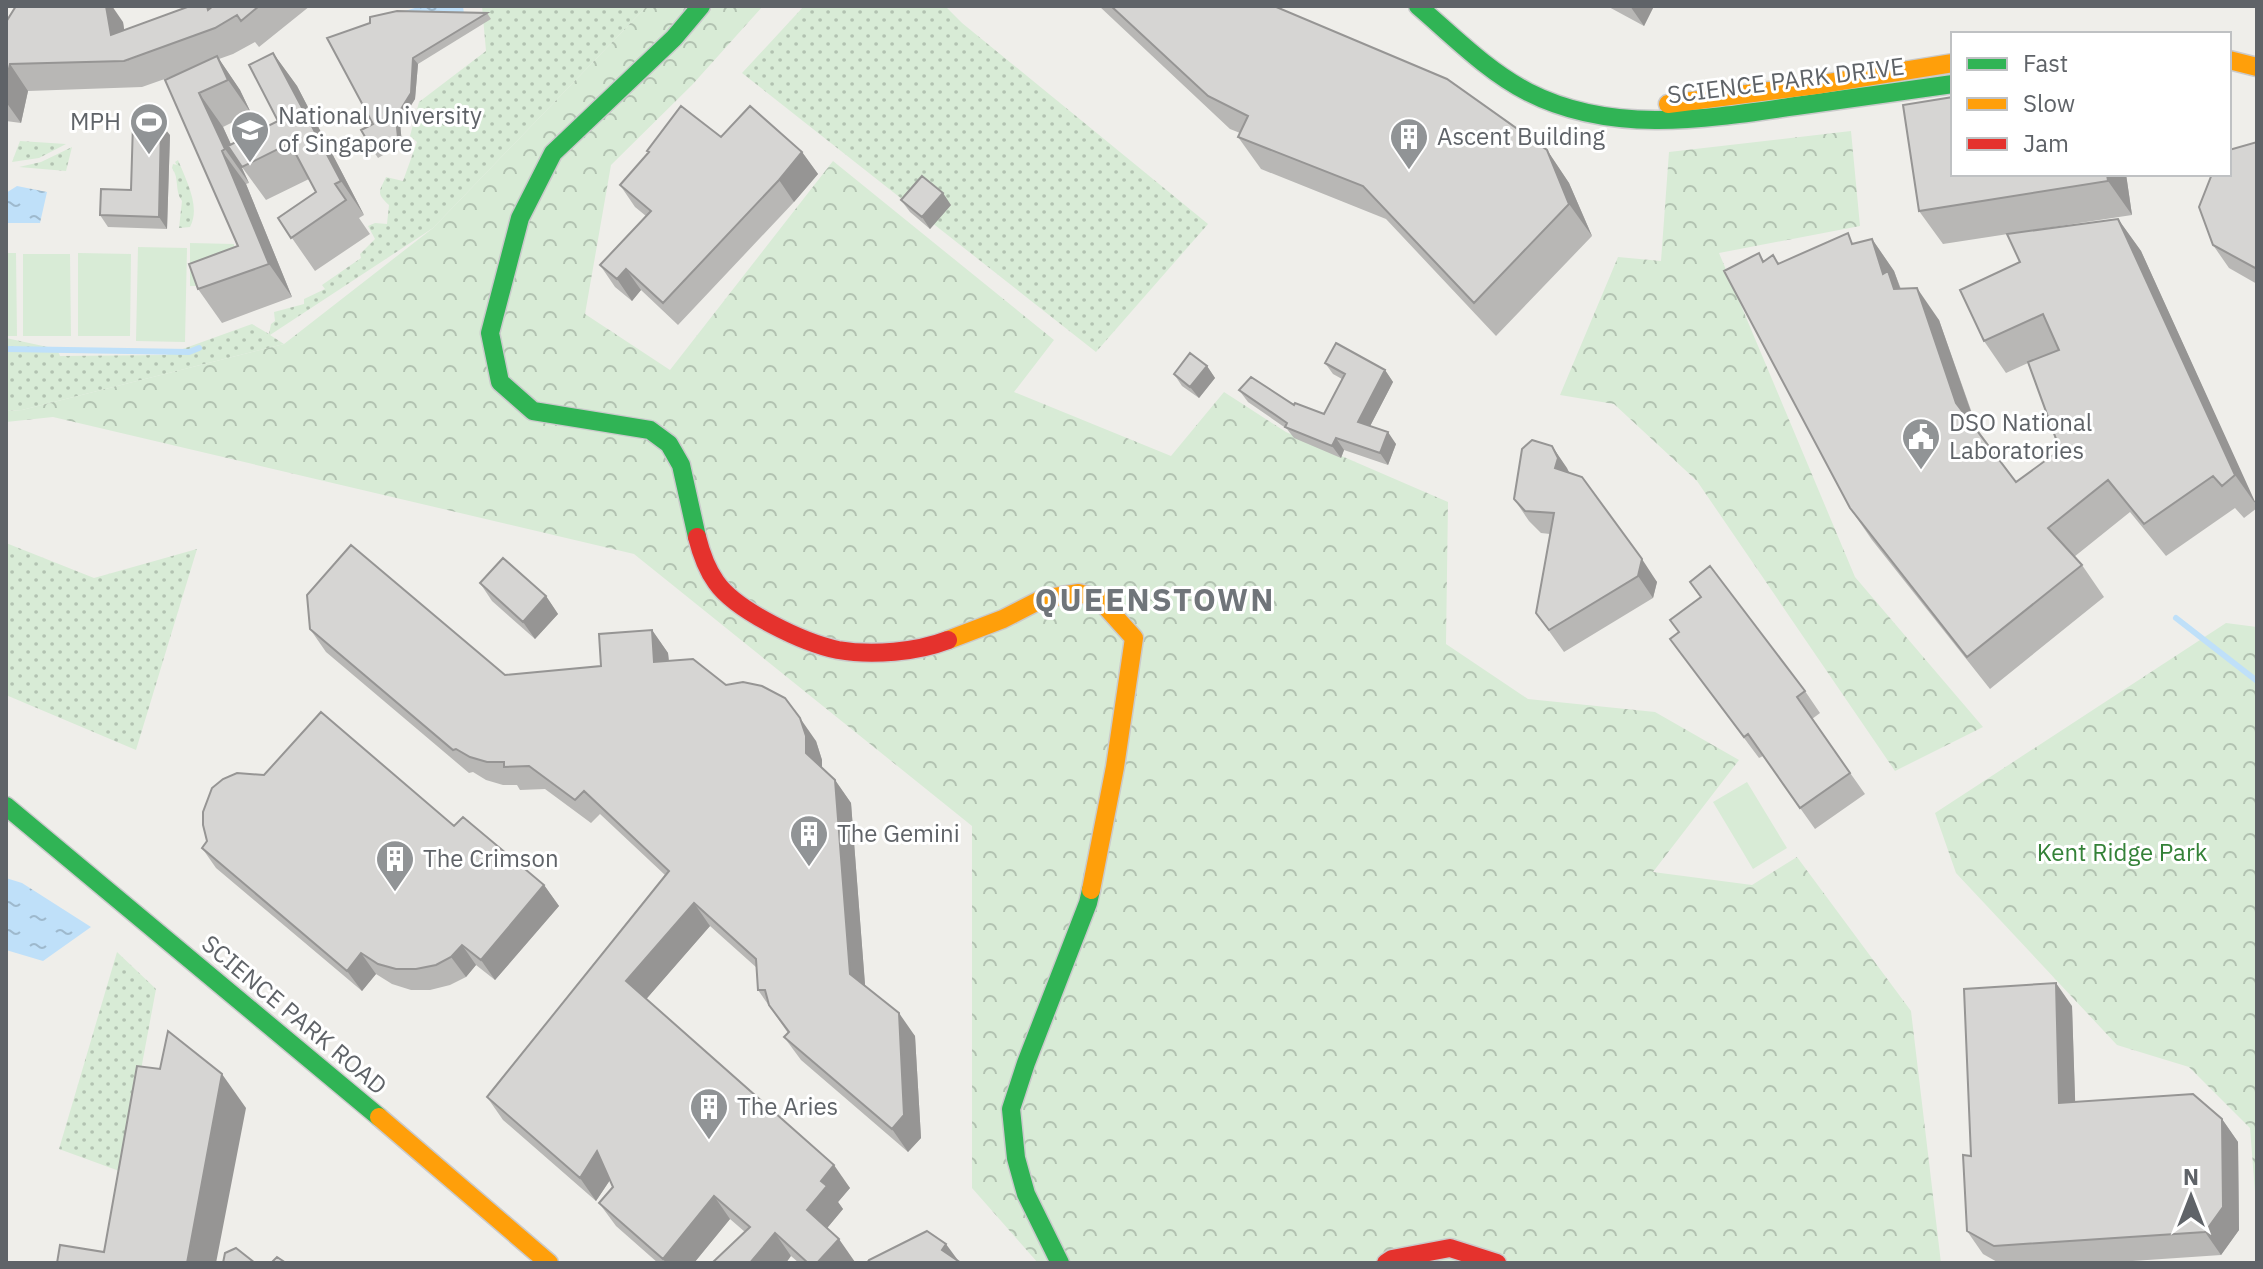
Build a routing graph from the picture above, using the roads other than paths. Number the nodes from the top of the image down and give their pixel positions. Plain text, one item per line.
1 (701, 6) edge
2 (1418, 6) edge
3 (1442, 6) edge
4 (2231, 43) edge
5 (2257, 49) edge
6 (2231, 60) edge
7 (1951, 63) edge
8 (2257, 67) edge
9 (1951, 84) edge
10 (6, 806) edge
11 (549, 1263) edge
12 (1060, 1263) edge
13 (1386, 1263) edge
14 (1497, 1263) edge

1 - 12 street
2 - 9 street, SCIENCE PARK DRIVE
3 - 7 street, SCIENCE PARK DRIVE
4 - 5 street
6 - 8 street
10 - 11 street, SCIENCE PARK ROAD
13 - 14 street

